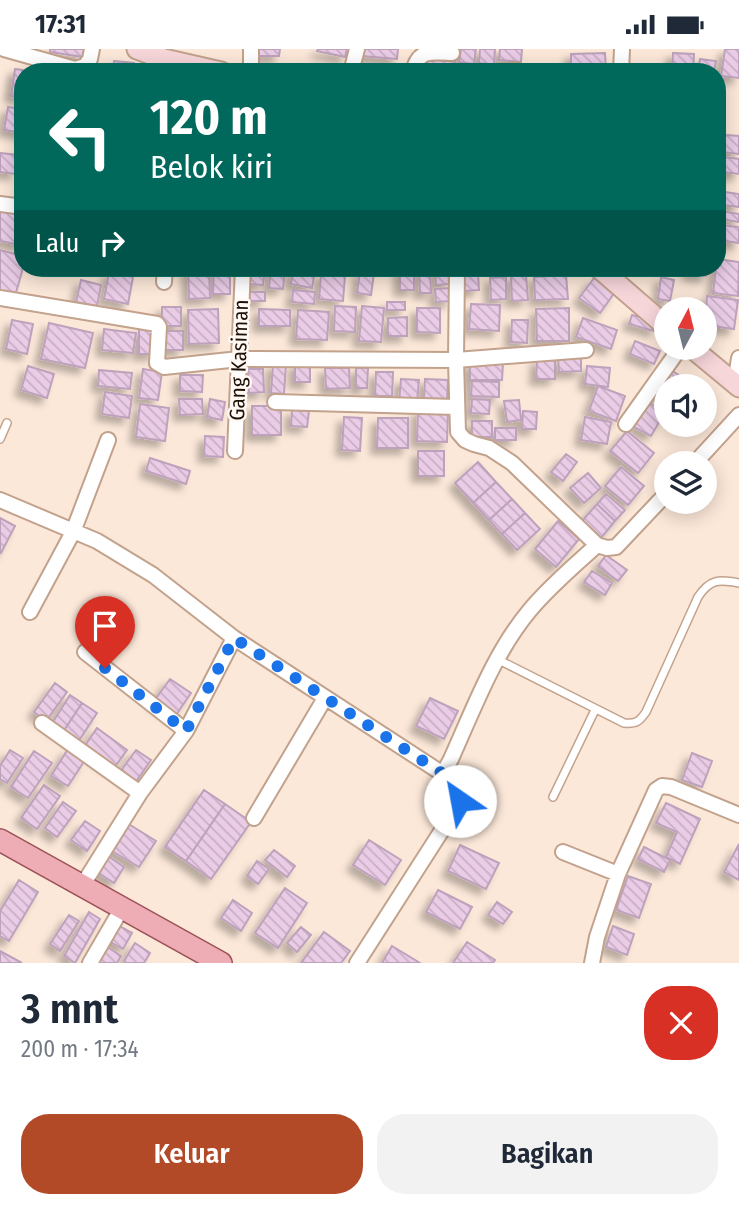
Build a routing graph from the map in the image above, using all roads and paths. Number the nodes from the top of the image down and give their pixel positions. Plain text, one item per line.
1 (4, 49) edge
2 (137, 49) edge
3 (452, 53) dead end
4 (164, 54) edge
5 (54, 63) edge
6 (192, 63) edge
7 (415, 63) edge
8 (243, 277) edge
9 (457, 277) edge
10 (609, 277) edge
11 (0, 298) edge
12 (654, 316) edge
13 (586, 350) dead end
14 (739, 358) edge
15 (239, 359) junction
16 (456, 360) junction
17 (671, 361) edge
18 (708, 361) edge
19 (737, 385) edge
20 (275, 402) dead end
21 (456, 407) junction
22 (739, 415) edge
23 (7, 423) dead end
24 (626, 424) dead end
25 (0, 439) edge
26 (108, 440) dead end
27 (235, 451) dead end
28 (706, 451) edge
29 (0, 501) edge
30 (654, 507) edge
31 (73, 532) junction
32 (597, 545) junction
33 (739, 583) edge
34 (30, 612) dead end
35 (234, 638) junction
36 (85, 653) dead end
37 (497, 659) junction
38 (325, 698) junction
39 (595, 710) junction
40 (41, 723) dead end
41 (186, 731) junction
42 (443, 774) junction
43 (140, 793) junction
44 (552, 797) dead end
45 (739, 815) edge
46 (254, 817) dead end
47 (0, 840) edge
48 (563, 852) dead end
49 (618, 874) junction
50 (82, 886) junction
51 (122, 908) junction
52 (90, 963) edge
53 (221, 963) edge
54 (357, 963) edge
55 (592, 963) edge

1 - 5 street
2 - 4 street
3 - 7 street
4 - 6 street
8 - 15 street, Gang Kasiman
9 - 16 street
10 - 12 street
11 - 15 street
13 - 16 street
14 - 19 street
15 - 16 street
15 - 27 street, Gang Kasiman
16 - 21 street
17 - 24 street
18 - 19 street
20 - 21 street
21 - 32 street
22 - 28 street
23 - 25 lane
26 - 31 street
29 - 31 street
30 - 32 street
31 - 34 street
31 - 35 street
32 - 37 street
33 - 39 lane
35 - 38 street
35 - 41 street
36 - 41 street
37 - 39 lane
37 - 42 street
38 - 42 street
38 - 46 street
39 - 44 lane
40 - 43 street
41 - 43 street
42 - 54 street
43 - 50 street
45 - 49 street
47 - 50 main road
48 - 49 street
49 - 55 street
50 - 51 main road
51 - 52 street
51 - 53 main road

